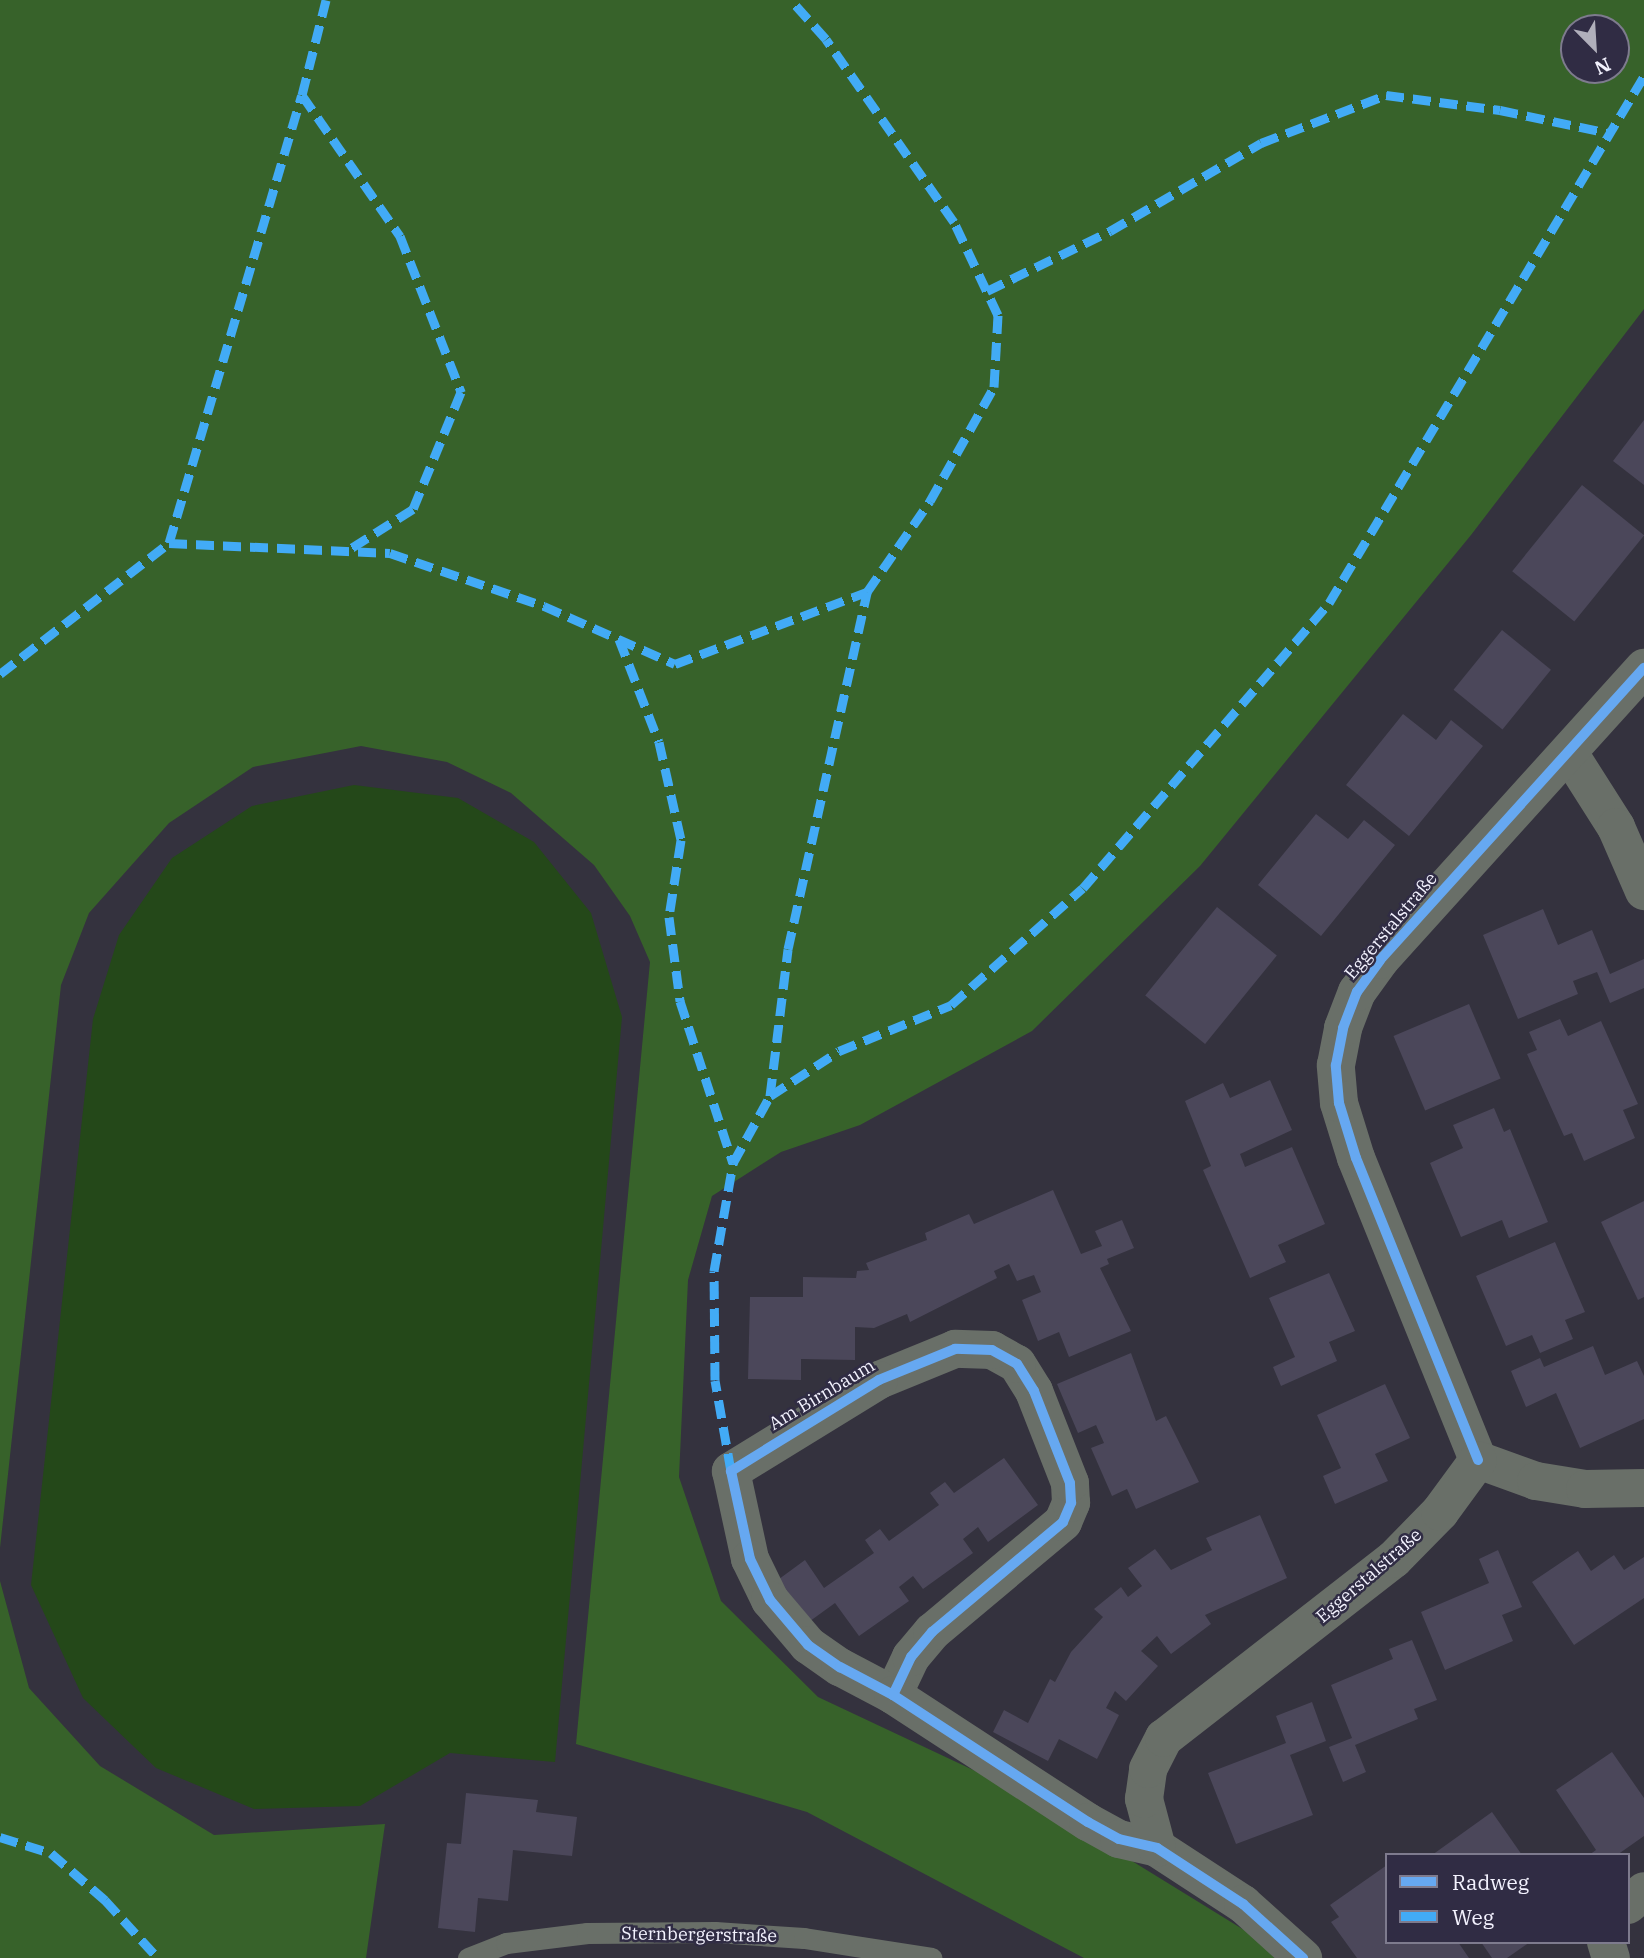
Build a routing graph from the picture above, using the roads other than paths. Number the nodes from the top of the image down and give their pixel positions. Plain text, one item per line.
1 (1644, 668) edge
2 (1569, 753) junction
3 (1644, 891) edge
4 (1478, 1460) junction
5 (1644, 1488) edge
6 (893, 1695) junction
7 (1157, 1848) junction
8 (1644, 1891) edge
9 (1630, 1903) edge
10 (468, 1958) edge
11 (931, 1958) edge
12 (1303, 1958) edge

1 - 2 street, Eggerstalstraße
2 - 3 street
2 - 4 street, Eggerstalstraße
4 - 5 street
4 - 7 street, Eggerstalstraße
6 - 6 street, Am Birnbaum
6 - 7 street, Am Birnbaum
7 - 12 street
8 - 9 street
10 - 11 lane, Sternbergerstraße

